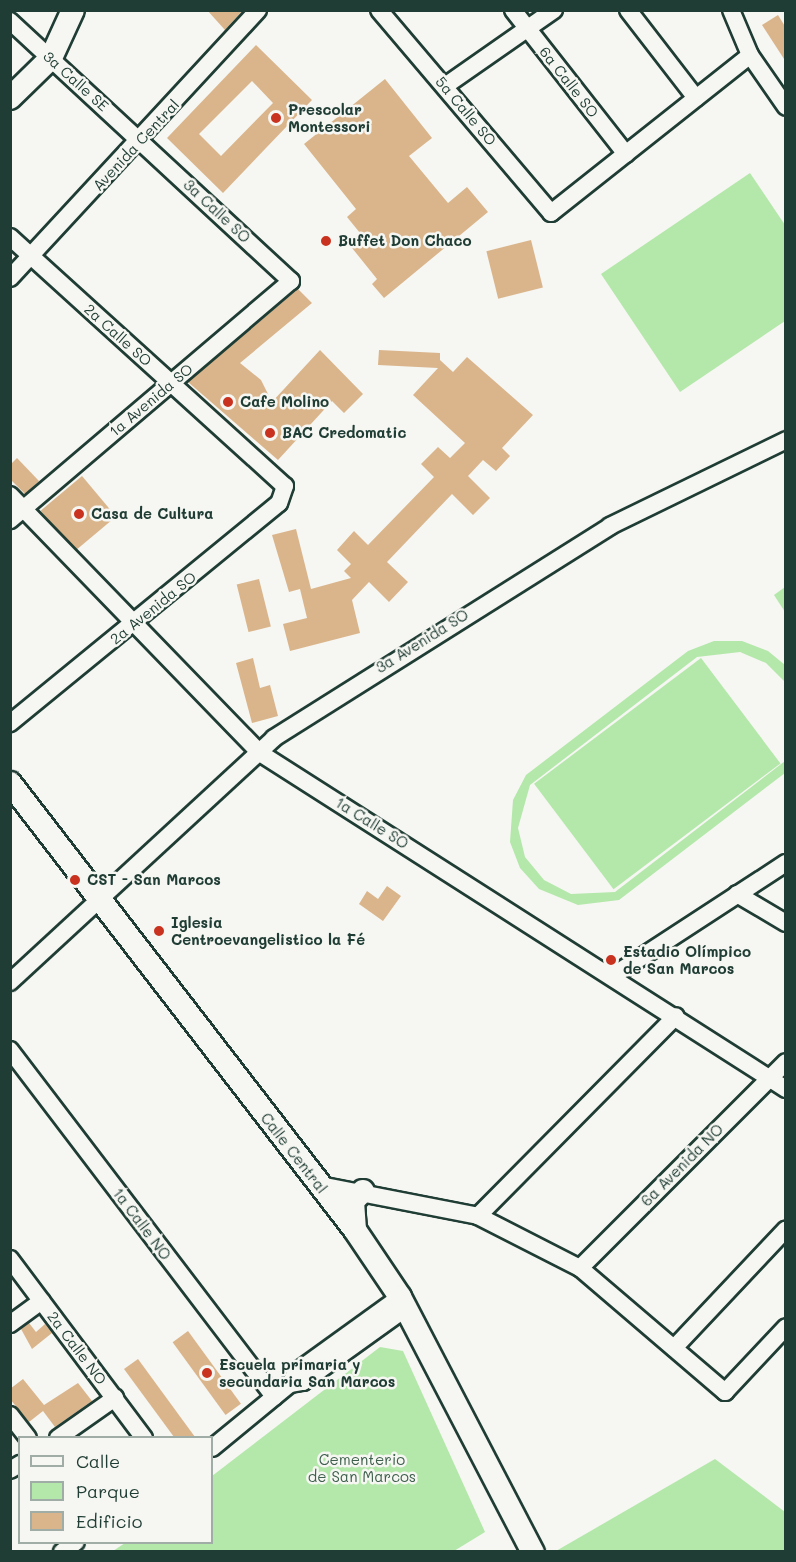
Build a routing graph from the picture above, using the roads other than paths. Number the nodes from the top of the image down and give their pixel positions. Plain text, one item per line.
1 (74, 10) edge
2 (258, 10) edge
3 (379, 10) edge
4 (513, 10) edge
5 (554, 10) edge
6 (628, 10) edge
7 (731, 10) edge
8 (10, 21) edge
9 (527, 29) junction
10 (750, 55) junction
11 (51, 58) junction
12 (445, 86) junction
13 (10, 98) edge
14 (696, 98) junction
15 (786, 107) edge
16 (142, 140) junction
17 (626, 154) junction
18 (10, 237) edge
19 (31, 256) junction
20 (10, 278) edge
21 (291, 281) joint
22 (171, 384) junction
23 (786, 440) edge
24 (285, 486) joint
25 (10, 495) edge
26 (24, 508) junction
27 (10, 520) edge
28 (133, 624) junction
29 (10, 723) edge
30 (260, 753) junction
31 (10, 783) edge
32 (786, 863) edge
33 (737, 894) junction
34 (101, 902) junction
35 (786, 923) edge
36 (614, 975) junction
37 (10, 982) edge
38 (676, 1016) junction
39 (10, 1050) edge
40 (786, 1062) edge
41 (769, 1078) junction
42 (786, 1089) edge
43 (319, 1185) junction
44 (363, 1191) junction
45 (478, 1216) junction
46 (786, 1229) edge
47 (355, 1230) junction
48 (10, 1258) edge
49 (580, 1268) junction
50 (42, 1301) junction
51 (403, 1303) junction
52 (10, 1324) edge
53 (786, 1327) edge
54 (674, 1348) junction
55 (274, 1397) junction
56 (114, 1398) junction
57 (10, 1415) edge
58 (27, 1436) edge
59 (59, 1436) edge
60 (143, 1436) edge
61 (213, 1447) edge
62 (533, 1551) edge

1 - 11 main road
2 - 16 street, Avenida Central
3 - 12 street, 5a Calle SO
4 - 9 street, 6a Calle SO
5 - 9 street
6 - 14 street
7 - 10 street
8 - 11 street, 3a Calle SE
9 - 12 street
9 - 17 street, 6a Calle SO
10 - 14 street
10 - 15 street
11 - 13 main road
11 - 16 street, 3a Calle SE
12 - 17 street, 5a Calle SO
14 - 17 street
16 - 19 street, Avenida Central
16 - 21 street, 3a Calle SO
18 - 19 street, 2a Calle SO
19 - 20 street, Avenida Central
19 - 22 street, 2a Calle SO
21 - 22 street, 1a Avenida SO
22 - 24 street, 2a Calle SO
22 - 26 street, 1a Avenida SO
23 - 30 street, 3a Avenida SO
24 - 28 street, 2a Avenida SO
25 - 26 street, 1a Calle SO
26 - 27 street, 1a Avenida SO
26 - 28 street, 1a Calle SO
28 - 29 street, 2a Avenida SO
28 - 30 street, 1a Calle SO
30 - 34 street, 3a Avenida SO
30 - 36 street, 1a Calle SO
31 - 34 main road, Calle Central
32 - 33 street
33 - 35 street
33 - 36 street
34 - 37 street, 3a Avenida SO
34 - 43 main road, Calle Central
36 - 38 street, 1a Calle SO
38 - 41 street, 1a Calle SO
38 - 45 street
39 - 55 street, 1a Calle NO
40 - 41 street, 6a Avenida NO
41 - 42 street, 1a Calle SO
41 - 49 street, 6a Avenida NO
43 - 44 street
43 - 47 main road, Calle Central
44 - 45 street
44 - 47 main road
45 - 49 street
46 - 54 street
47 - 51 main road, Calle Central
48 - 50 street, 2a Calle NO
49 - 54 street
50 - 52 street
50 - 56 street, 2a Calle NO
51 - 55 street
51 - 62 main road, Calle Central
53 - 54 street
55 - 61 street
56 - 59 street
56 - 60 street, 2a Calle NO
57 - 58 street

